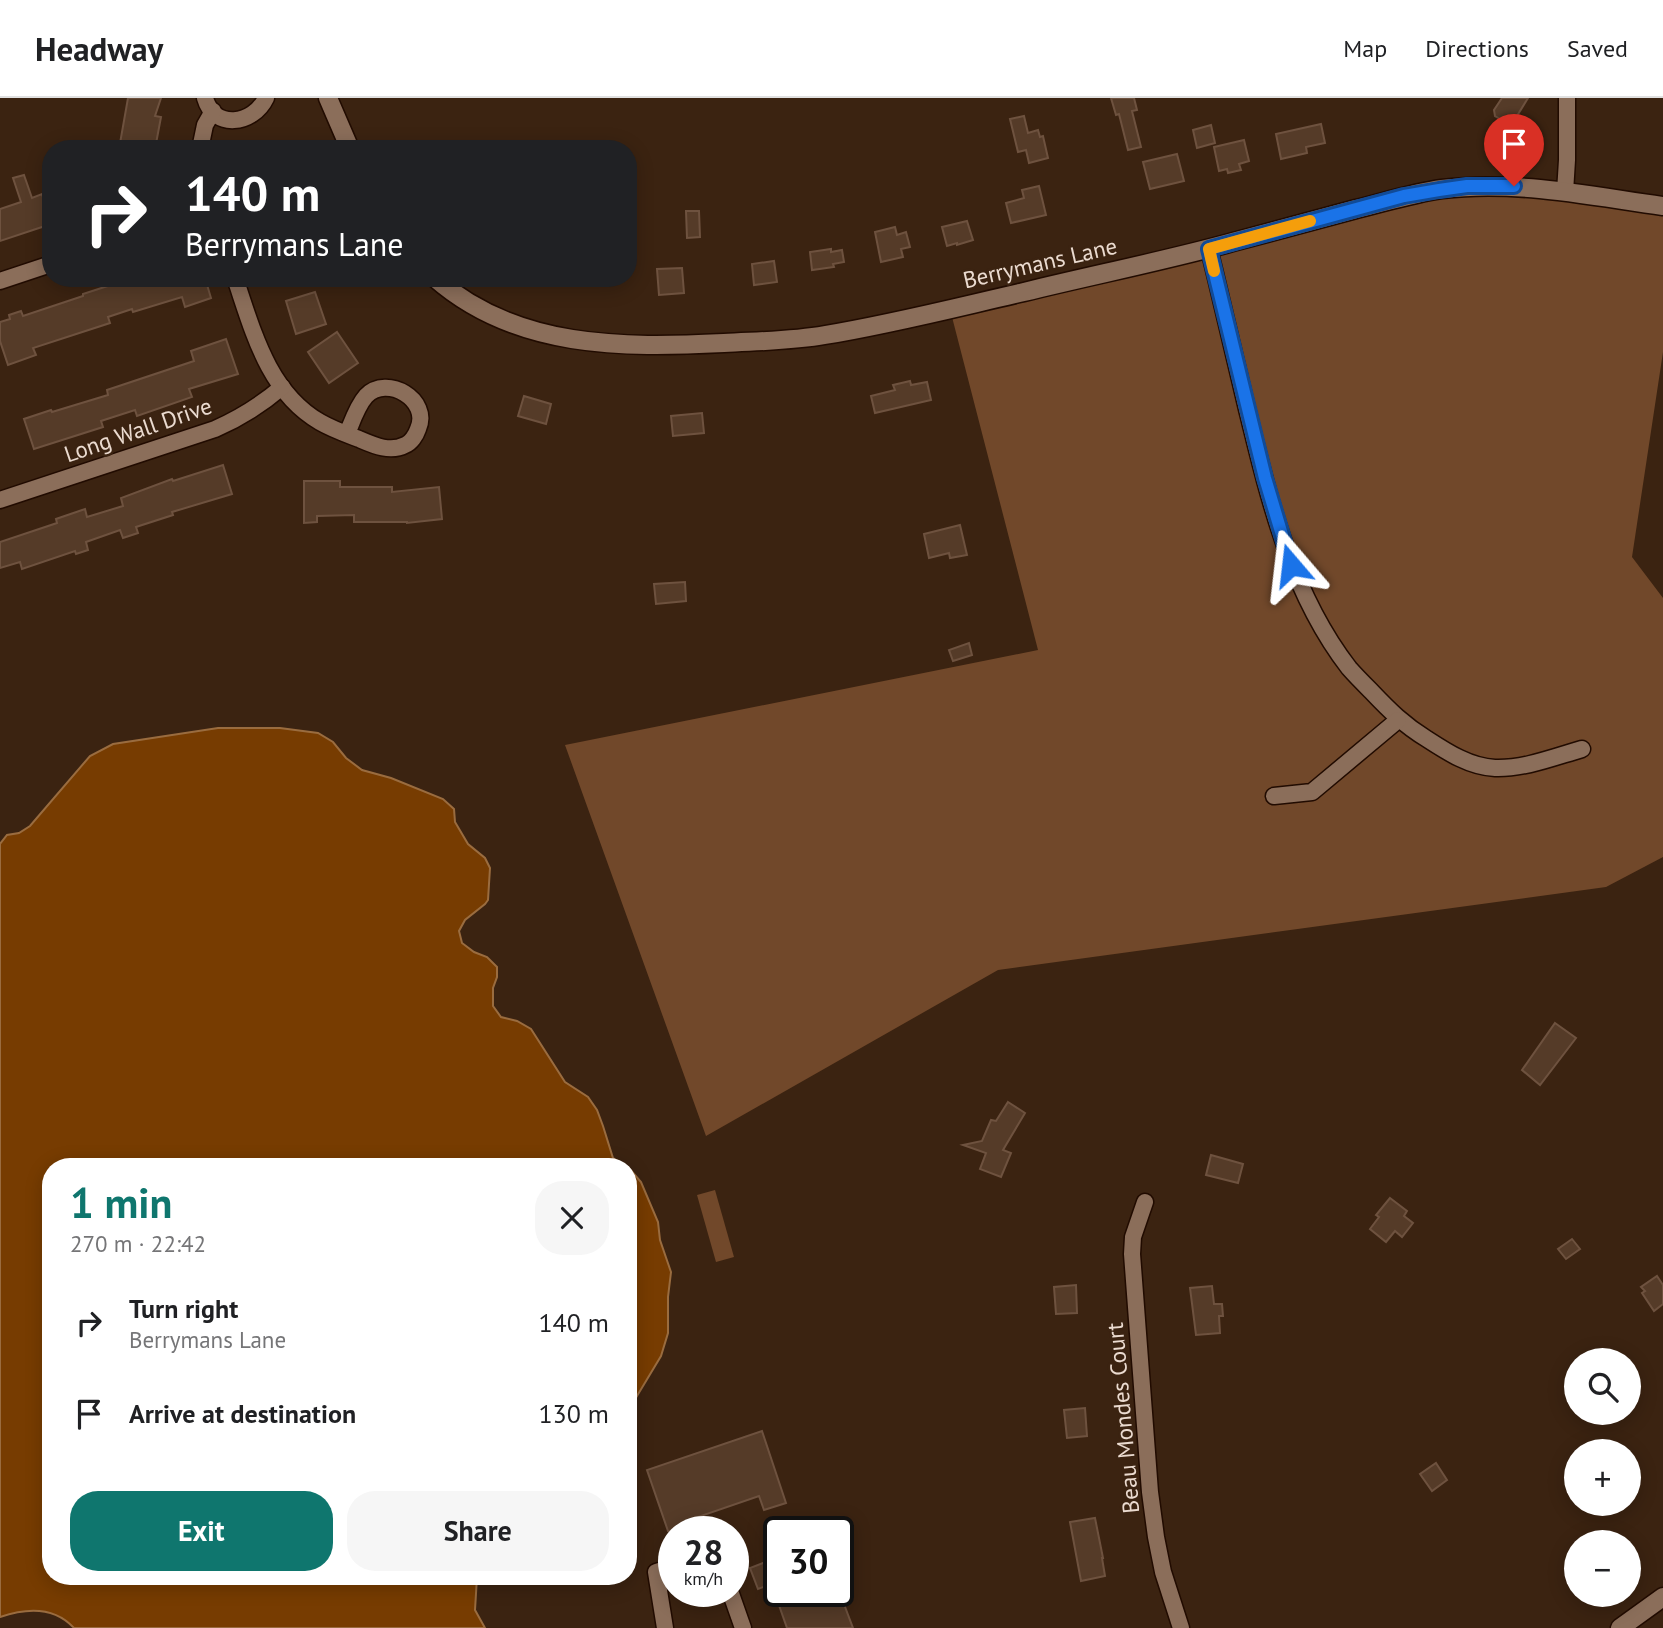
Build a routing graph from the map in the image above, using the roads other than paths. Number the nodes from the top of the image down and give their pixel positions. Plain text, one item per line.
1 (266, 98) edge
2 (328, 98) edge
3 (1567, 98) edge
4 (209, 105) edge
5 (202, 140) edge
6 (346, 140) edge
7 (1565, 192) junction
8 (1663, 206) edge
9 (1209, 249) junction
10 (42, 267) edge
11 (0, 281) edge
12 (238, 287) edge
13 (448, 287) edge
14 (282, 387) junction
15 (347, 435) junction
16 (0, 500) edge
17 (1398, 720) junction
18 (1582, 749) dead end
19 (1274, 796) dead end
20 (1145, 1202) dead end
21 (1663, 1597) edge
22 (662, 1607) edge
23 (736, 1607) edge
24 (665, 1628) edge
25 (743, 1628) edge
26 (1181, 1628) edge
27 (1620, 1628) edge

1 - 4 street
2 - 6 street
3 - 7 street
4 - 5 street
7 - 8 street, Berrymans Lane
7 - 9 street, Berrymans Lane
9 - 13 street, Berrymans Lane
9 - 17 street
10 - 11 street
12 - 14 street
14 - 15 street
14 - 16 street, Long Wall Drive
15 - 15 street
17 - 18 street
17 - 19 street
20 - 26 street, Beau Mondes Court
21 - 27 street
22 - 24 street
23 - 25 street

